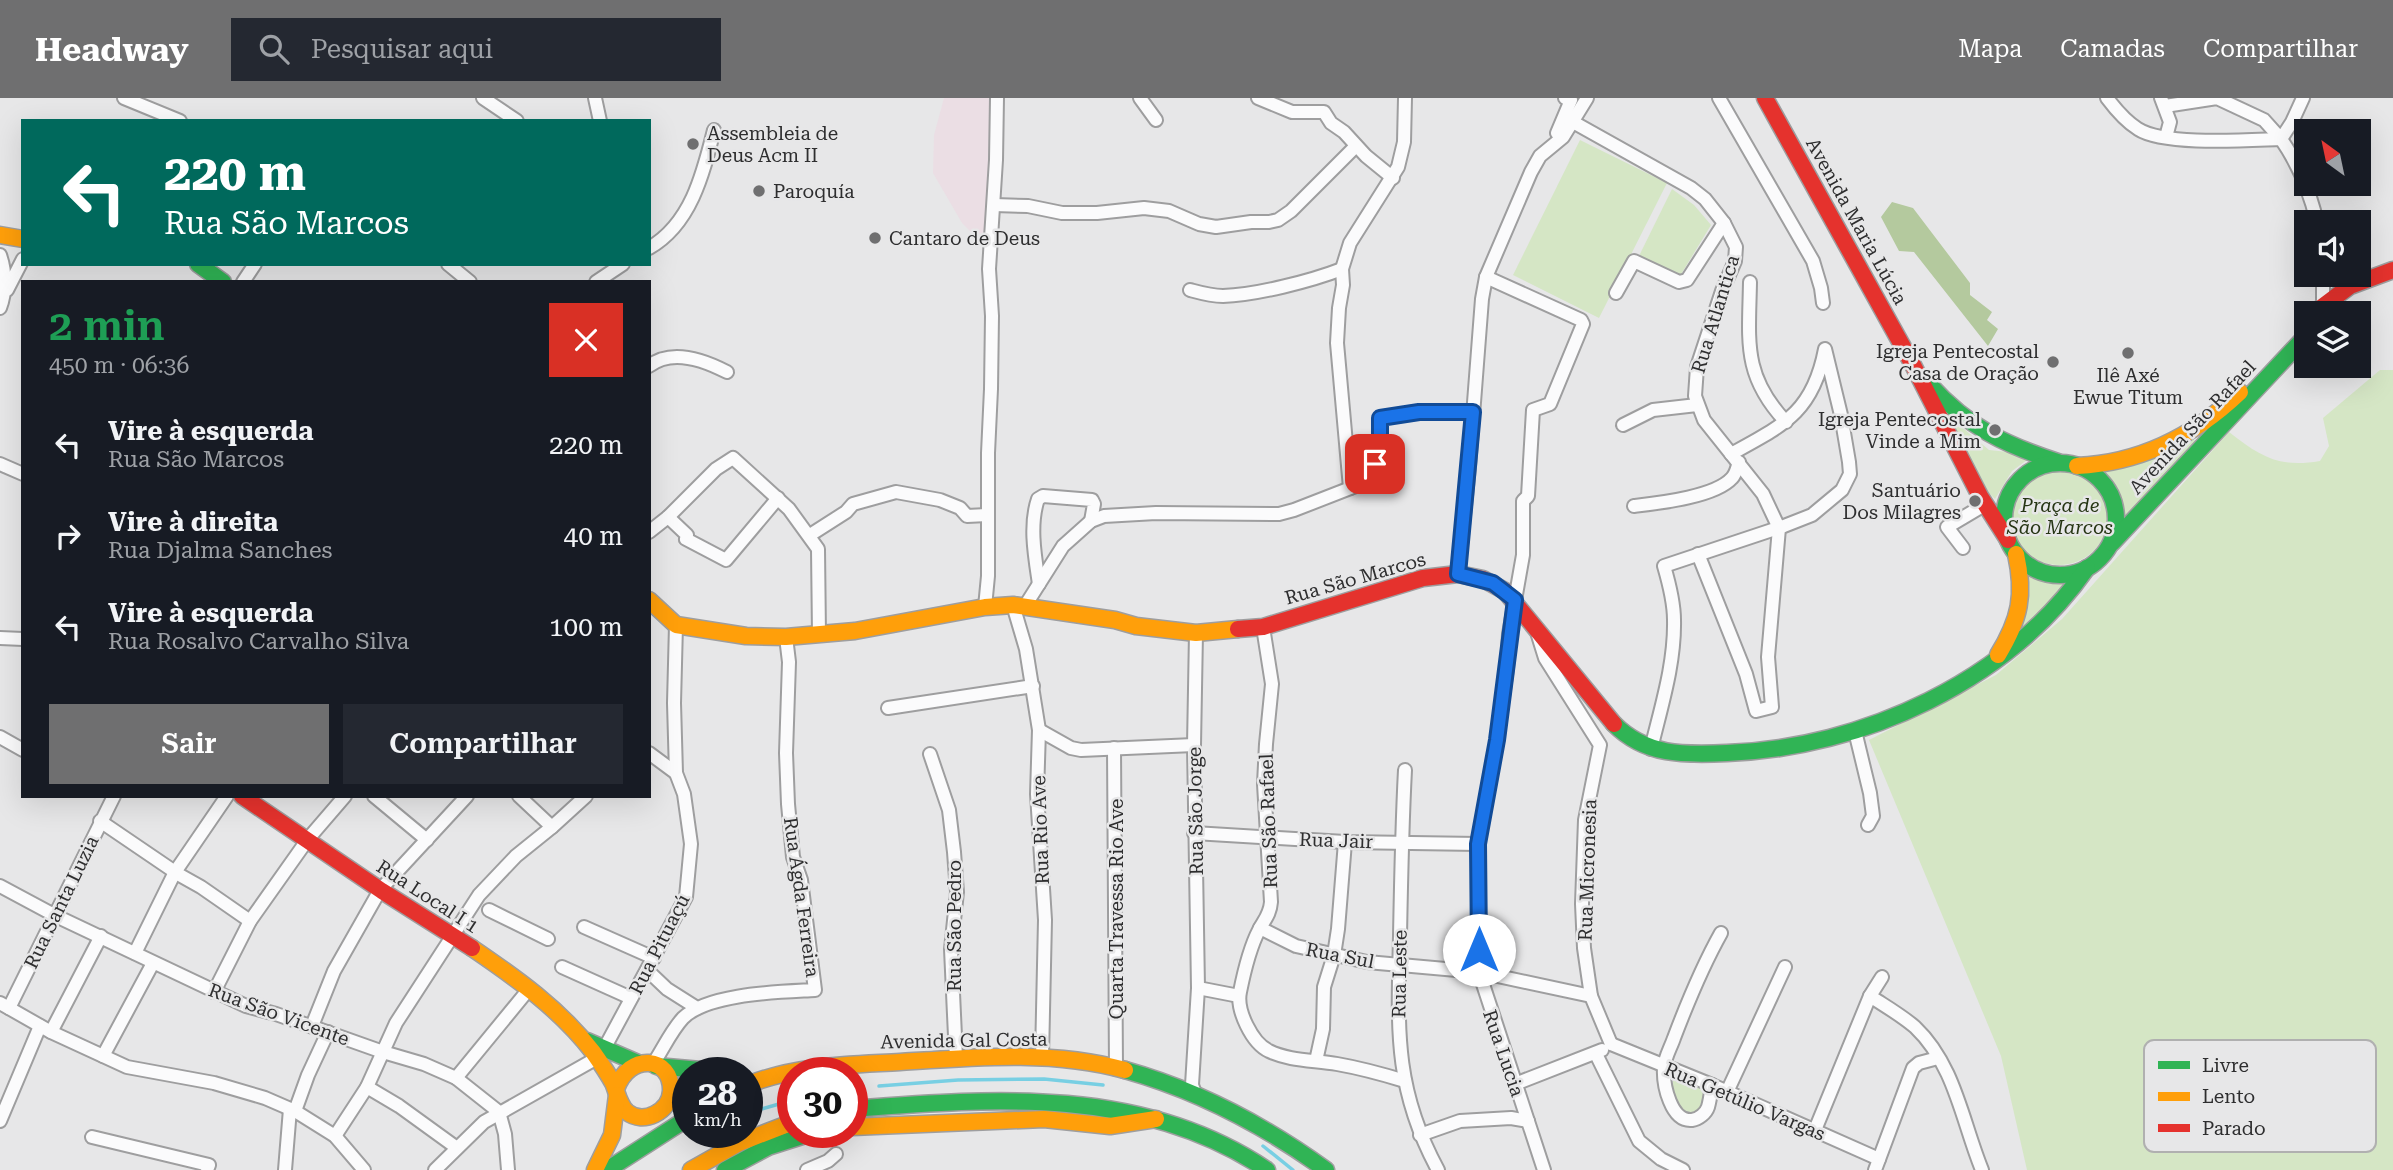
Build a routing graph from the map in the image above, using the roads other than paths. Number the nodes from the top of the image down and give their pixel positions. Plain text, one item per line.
1 (124, 98) edge
2 (483, 98) edge
3 (595, 98) edge
4 (997, 98) edge
5 (1140, 98) edge
6 (1258, 98) edge
7 (1405, 98) edge
8 (1565, 98) edge
9 (1587, 98) edge
10 (1719, 98) edge
11 (1765, 98) edge
12 (2107, 98) edge
13 (2304, 98) edge
14 (2163, 102) edge
15 (2237, 103) edge
16 (1320, 105) edge
17 (175, 119) edge
18 (514, 119) edge
19 (600, 119) edge
20 (1156, 120) dead end
21 (1573, 122) junction
22 (714, 130) dead end
23 (2166, 137) junction
24 (2281, 139) junction
25 (1356, 146) junction
26 (1541, 156) junction
27 (1393, 178) junction
28 (994, 205) junction
29 (2313, 210) edge
30 (1724, 223) junction
31 (0, 235) edge
32 (21, 239) edge
33 (651, 246) edge
34 (0, 255) edge
35 (21, 263) edge
36 (201, 266) edge
37 (450, 266) edge
38 (620, 266) edge
39 (1342, 269) junction
40 (2393, 270) edge
41 (1486, 277) junction
42 (220, 280) edge
43 (468, 280) edge
44 (599, 280) edge
45 (2393, 281) edge
46 (1750, 282) dead end
47 (1190, 290) dead end
48 (1616, 293) dead end
49 (2334, 301) edge
50 (2343, 301) edge
51 (1823, 303) dead end
52 (1, 304) edge
53 (2294, 334) edge
54 (2294, 349) edge
55 (651, 365) edge
56 (1913, 365) junction
57 (727, 372) dead end
58 (1696, 405) junction
59 (1473, 412) junction
60 (1786, 422) junction
61 (1623, 425) dead end
62 (1735, 458) junction
63 (2060, 463) junction
64 (0, 464) edge
65 (2077, 466) junction
66 (21, 474) edge
67 (1350, 488) junction
68 (1980, 496) junction
69 (778, 498) junction
70 (1634, 506) dead end
71 (987, 515) junction
72 (668, 517) junction
73 (1091, 520) junction
74 (1779, 528) junction
75 (651, 530) edge
76 (810, 536) junction
77 (2012, 547) junction
78 (2108, 547) junction
79 (1963, 548) dead end
80 (1698, 554) junction
81 (2087, 568) junction
82 (1458, 574) junction
83 (1039, 584) junction
84 (1515, 600) junction
85 (651, 602) edge
86 (1019, 606) junction
87 (985, 607) junction
88 (676, 625) junction
89 (1535, 625) junction
90 (1264, 627) junction
91 (1196, 633) junction
92 (819, 635) junction
93 (786, 637) junction
94 (0, 638) edge
95 (21, 639) edge
96 (1995, 660) junction
97 (1033, 686) junction
98 (888, 708) dead end
99 (1039, 730) junction
100 (1854, 731) junction
101 (0, 737) edge
102 (1194, 745) junction
103 (1114, 748) junction
104 (21, 749) edge
105 (1651, 749) junction
106 (651, 754) edge
107 (930, 754) dead end
108 (1405, 770) dead end
109 (676, 773) junction
110 (113, 798) edge
111 (226, 798) edge
112 (245, 798) edge
113 (343, 798) edge
114 (376, 798) edge
115 (465, 798) edge
116 (521, 798) edge
117 (584, 798) edge
118 (100, 821) junction
119 (1868, 825) dead end
120 (552, 827) junction
121 (1194, 833) junction
122 (1268, 836) junction
123 (308, 839) junction
124 (427, 840) junction
125 (1345, 842) junction
126 (1402, 842) junction
127 (1478, 844) junction
128 (176, 872) junction
129 (0, 886) edge
130 (380, 890) junction
131 (489, 910) dead end
132 (56, 916) junction
133 (250, 921) junction
134 (584, 928) dead end
135 (1259, 928) junction
136 (1721, 933) dead end
137 (101, 936) junction
138 (452, 937) junction
139 (548, 939) dead end
140 (135, 953) junction
141 (1334, 954) junction
142 (153, 963) junction
143 (650, 964) junction
144 (1399, 965) junction
145 (562, 967) dead end
146 (1785, 968) dead end
147 (1479, 972) junction
148 (1882, 977) dead end
149 (1198, 988) junction
150 (529, 989) junction
151 (214, 992) junction
152 (1239, 996) junction
153 (1591, 996) junction
154 (1870, 996) junction
155 (631, 998) junction
156 (2, 1005) edge
157 (697, 1008) junction
158 (312, 1026) junction
159 (46, 1029) junction
160 (328, 1032) junction
161 (1611, 1044) junction
162 (383, 1052) junction
163 (601, 1054) junction
164 (1596, 1054) junction
165 (103, 1056) junction
166 (1042, 1058) junction
167 (1938, 1058) junction
168 (956, 1059) junction
169 (1317, 1061) junction
170 (652, 1066) junction
171 (868, 1066) edge
172 (1664, 1067) junction
173 (672, 1068) edge
174 (1116, 1069) junction
175 (456, 1078) junction
176 (1405, 1081) junction
177 (1515, 1084) junction
178 (1712, 1085) junction
179 (368, 1087) junction
180 (616, 1092) junction
181 (1727, 1092) junction
182 (1195, 1093) junction
183 (868, 1108) edge
184 (293, 1110) junction
185 (499, 1112) junction
186 (1156, 1119) junction
187 (0, 1121) edge
188 (1528, 1121) junction
189 (868, 1126) edge
190 (672, 1128) edge
191 (777, 1128) edge
192 (1815, 1130) junction
193 (1420, 1135) junction
194 (335, 1136) junction
195 (92, 1137) dead end
196 (777, 1143) edge
197 (457, 1147) junction
198 (836, 1154) dead end
199 (1877, 1165) edge
200 (208, 1167) edge
201 (285, 1170) edge
202 (364, 1170) edge
203 (435, 1170) edge
204 (508, 1170) edge
205 (595, 1170) edge
206 (607, 1170) edge
207 (691, 1170) edge
208 (725, 1170) edge
209 (807, 1170) edge
210 (1267, 1170) edge
211 (1326, 1170) edge
212 (1438, 1170) edge
213 (1544, 1170) edge
214 (1683, 1170) edge
215 (1982, 1170) edge

1 - 17 street
2 - 18 street
3 - 19 street
4 - 28 street
5 - 20 street
6 - 16 street
7 - 27 street
8 - 26 street
9 - 21 street
10 - 51 street
11 - 56 main road, Avenida Maria Lúcia
12 - 23 street
13 - 24 street
14 - 15 street
14 - 23 street
15 - 24 street
16 - 25 street
21 - 26 street
21 - 30 street, Rua Atlantica
22 - 33 street
23 - 24 street
24 - 29 street
25 - 27 street
25 - 28 street
26 - 41 street
27 - 39 street
28 - 71 street
30 - 48 street
30 - 58 street, Rua Atlantica
31 - 32 main road
34 - 52 street
35 - 52 street
36 - 42 main road
37 - 43 street
38 - 44 street
39 - 47 street
39 - 67 street
40 - 49 main road
41 - 59 street
41 - 84 street, Rua Lucia
45 - 50 main road
46 - 60 street
53 - 65 main road, Avenida São Rafael
54 - 78 main road, Avenida São Rafael
55 - 57 street
56 - 63 main road, Avenida Maria Lúcia
56 - 68 main road, Avenida Maria Lúcia
58 - 61 street
58 - 62 street
59 - 67 street
59 - 82 street
60 - 62 street
60 - 74 street
62 - 70 street
62 - 74 street
63 - 65 main road
63 - 77 main road
64 - 66 street
65 - 78 main road
67 - 73 street
68 - 77 main road, Avenida Maria Lúcia
68 - 79 street
69 - 72 street
69 - 72 street
69 - 76 street
71 - 76 street
71 - 87 street
72 - 75 street
73 - 83 street
73 - 83 street
74 - 80 street
74 - 80 street
76 - 92 street
77 - 81 main road
77 - 96 main road, Rua São Marcos
78 - 81 main road
80 - 105 street
81 - 96 main road, Rua São Marcos
82 - 84 main road, Rua São Marcos
82 - 90 main road, Rua São Marcos
83 - 86 street
84 - 89 main road, Rua São Marcos
84 - 127 street, Rua Lucia
85 - 88 main road
86 - 87 main road, Rua São Marcos
86 - 91 main road, Rua São Marcos
86 - 97 street, Rua Rio Ave
87 - 92 main road, Rua São Marcos
88 - 93 main road, Rua São Marcos
88 - 109 street, Rua Pituaçú
89 - 105 main road, Rua São Marcos
89 - 153 street, Rua Micronesia
90 - 91 main road, Rua São Marcos
90 - 122 street, Rua São Rafael
91 - 102 street, Rua São Jorge
92 - 93 main road, Rua São Marcos
93 - 157 street, Rua Ágda Ferreira
94 - 95 street
96 - 100 main road, Rua São Marcos
97 - 98 street
97 - 99 street, Rua Rio Ave
99 - 103 street
99 - 166 street, Rua Rio Ave
100 - 105 main road, Rua São Marcos
100 - 119 street
101 - 104 street
102 - 103 street
102 - 121 street, Rua São Jorge
103 - 174 street, Quarta Travessa Rio Ave
106 - 109 street
107 - 168 street, Rua São Pedro
108 - 126 street, Rua Leste
109 - 143 street, Rua Pituaçú
110 - 118 street, Rua Santa Luzia
111 - 128 street
112 - 123 main road, Rua Local I 1
113 - 123 street
114 - 124 street
115 - 124 street
116 - 120 street
117 - 120 street
118 - 128 street
118 - 132 street, Rua Santa Luzia
120 - 138 street
121 - 122 street, Rua Jair
121 - 149 street, Rua São Jorge
122 - 125 street, Rua Jair
122 - 135 street, Rua São Rafael
123 - 130 main road, Rua Local I 1
123 - 133 street
124 - 130 street
125 - 126 street, Rua Jair
125 - 141 street
126 - 127 street, Rua Jair
126 - 144 street, Rua Leste
127 - 147 street, Rua Lucia
128 - 133 street
128 - 140 street
129 - 132 street, Rua São Vicente
130 - 138 main road, Rua Local I 1
130 - 158 street
131 - 139 street
132 - 137 street, Rua São Vicente
132 - 156 street, Rua Santa Luzia
133 - 151 street
134 - 143 street
135 - 141 street, Rua Sul
135 - 152 street, Rua São Rafael
136 - 172 street
137 - 140 street, Rua São Vicente
137 - 159 street
138 - 150 main road, Rua Local I 1
138 - 162 street
140 - 142 street, Rua São Vicente
141 - 144 street, Rua Sul
141 - 169 street
142 - 151 street, Rua São Vicente
142 - 165 street
143 - 155 street, Rua Pituaçú
143 - 157 street
144 - 147 street, Rua Sul
144 - 176 street, Rua Leste
145 - 155 street
146 - 181 street
147 - 153 street, Rua Sul
147 - 177 street, Rua Lucia
148 - 154 street
149 - 152 street
149 - 182 street, Rua São Jorge
150 - 163 main road, Rua Local I 1
150 - 175 street
151 - 158 street, Rua São Vicente
152 - 169 street
153 - 161 street, Rua Micronesia
154 - 167 street
154 - 192 street
155 - 163 street, Rua Pituaçú
156 - 159 street
157 - 170 street
158 - 160 street, Rua São Vicente
159 - 165 street
159 - 187 street
160 - 162 street, Rua São Vicente
160 - 184 street
161 - 164 street
161 - 172 street, Rua Getúlio Vargas
162 - 175 street, Rua São Vicente
162 - 179 street
163 - 170 main road, Rua Local I 1
163 - 180 main road
163 - 185 street
164 - 177 street
164 - 214 street
165 - 184 street
166 - 168 main road, Avenida Gal Costa
166 - 174 main road, Avenida Gal Costa
167 - 199 street
167 - 215 street
168 - 171 main road, Avenida Gal Costa
169 - 176 street
170 - 173 main road, Rua Local I 1
170 - 180 main road
170 - 180 main road
172 - 178 street, Rua Getúlio Vargas
172 - 178 street
174 - 182 main road, Avenida Gal Costa
175 - 185 street, Rua São Vicente
176 - 193 street, Rua Leste
177 - 188 street, Rua Lucia
178 - 181 street, Rua Getúlio Vargas
179 - 194 street
179 - 197 street
180 - 205 main road
181 - 192 street, Rua Getúlio Vargas
182 - 211 main road, Avenida Gal Costa
183 - 186 main road
184 - 194 street
184 - 201 street
185 - 197 street
185 - 204 street
186 - 189 main road
186 - 210 main road
188 - 193 street
188 - 213 street, Rua Lucia
190 - 206 main road
191 - 207 main road
192 - 199 street, Rua Getúlio Vargas
193 - 212 street, Rua Leste
194 - 202 street
195 - 200 street
196 - 208 main road
197 - 203 street
198 - 209 street

